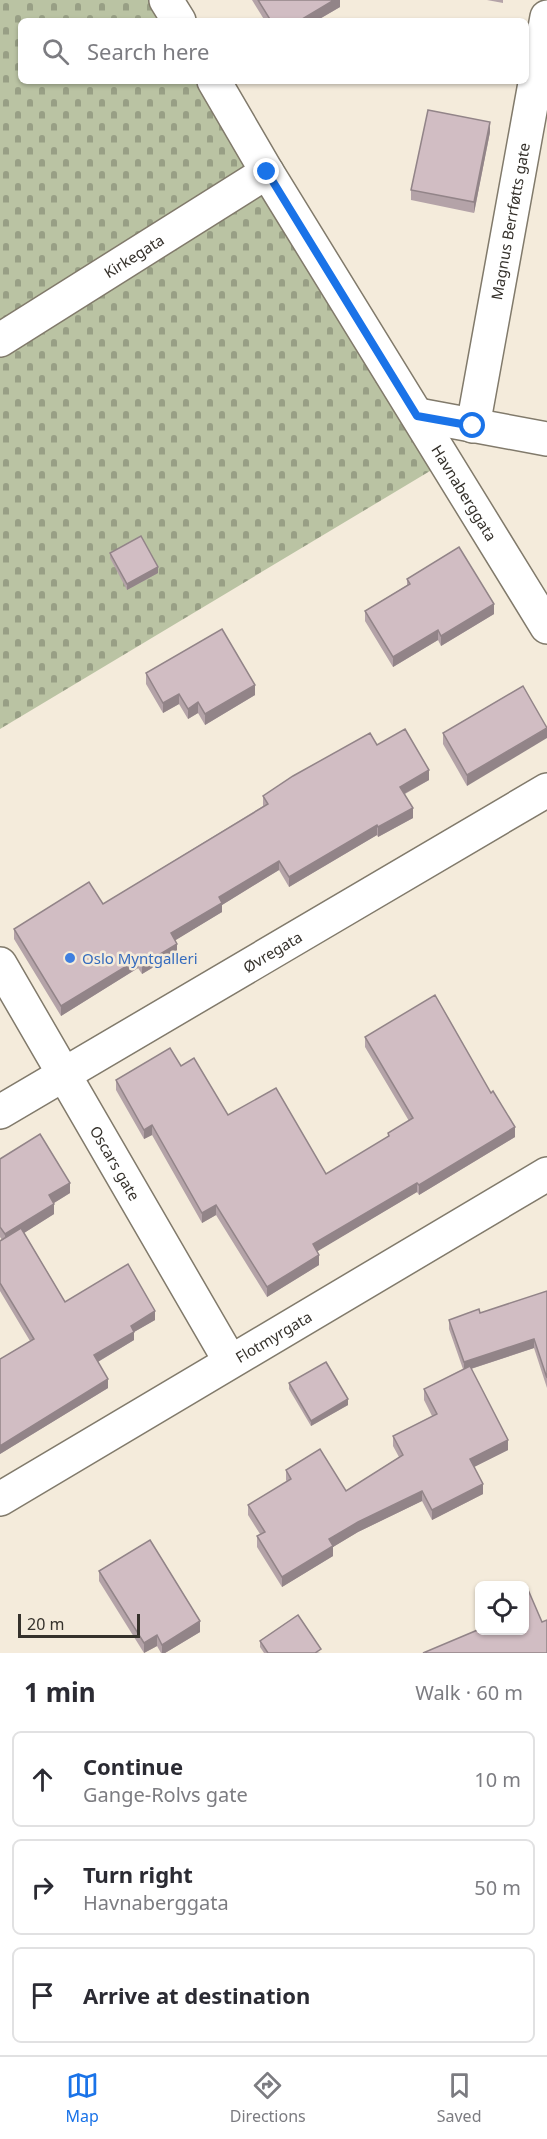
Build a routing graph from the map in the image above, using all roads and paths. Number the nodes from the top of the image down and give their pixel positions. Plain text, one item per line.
1 (166, 0) edge
2 (547, 17) edge
3 (177, 18) edge
4 (216, 84) edge
5 (267, 172) junction
6 (0, 340) edge
7 (417, 416) junction
8 (473, 426) junction
9 (547, 439) edge
10 (547, 627) edge
11 (547, 790) edge
12 (0, 964) edge
13 (63, 1075) junction
14 (0, 1113) edge
15 (547, 1174) edge
16 (230, 1361) junction
17 (0, 1499) edge

1 - 3 street
2 - 8 street, Magnus Berrføtts gate
4 - 5 street, Havnaberggata
5 - 6 street, Kirkegata
5 - 7 street, Havnaberggata
7 - 8 street
7 - 10 street, Havnaberggata
8 - 9 street
11 - 13 street, Øvregata
12 - 13 street, Oscars gate
13 - 14 street, Øvregata
13 - 16 street, Oscars gate
15 - 16 street, Flotmyrgata
16 - 17 street, Flotmyrgata

